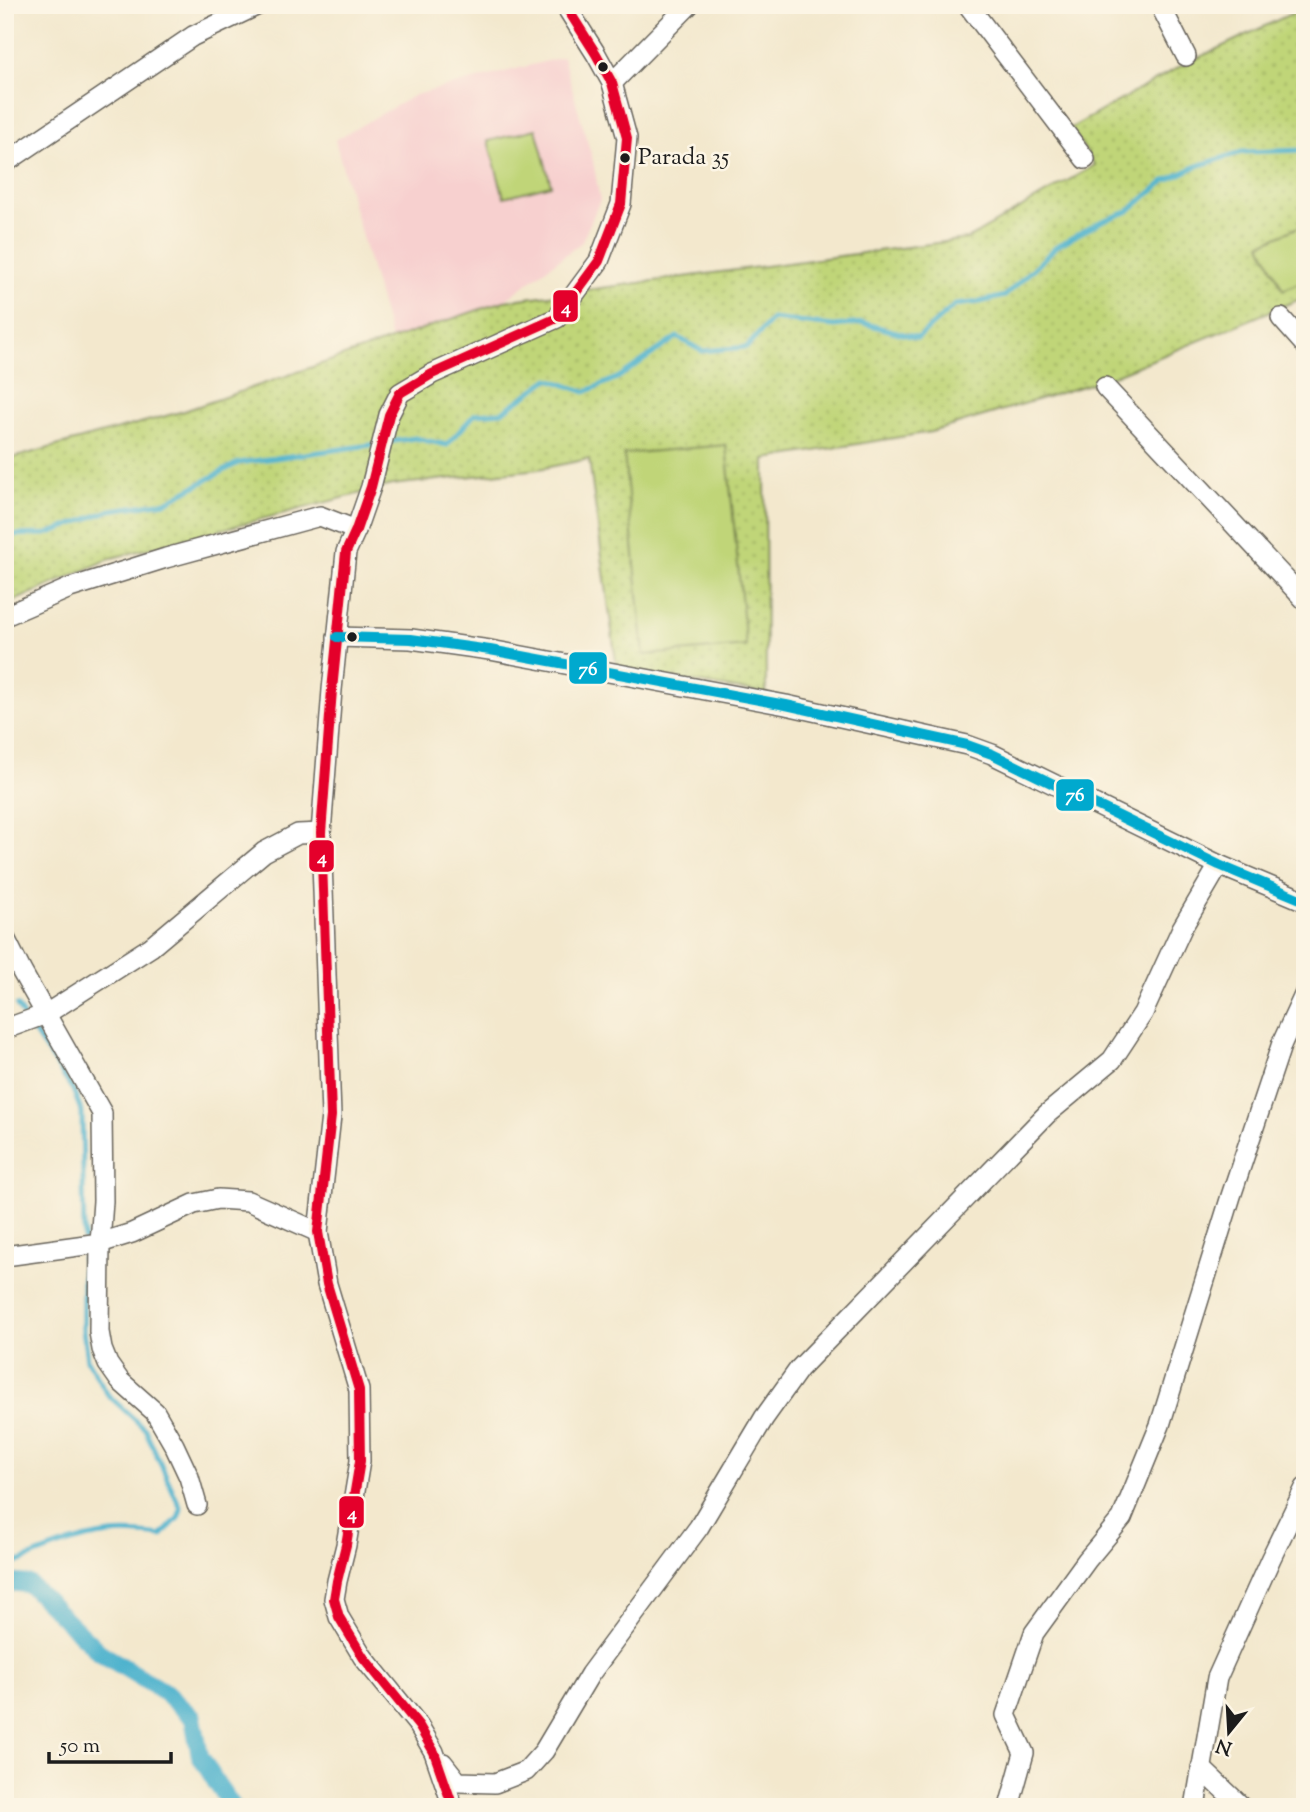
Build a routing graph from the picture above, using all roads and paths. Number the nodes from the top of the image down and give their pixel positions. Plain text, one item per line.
1 (258, 5) edge
2 (565, 5) edge
3 (689, 5) edge
4 (968, 5) edge
5 (1160, 5) edge
6 (1186, 56) dead end
7 (612, 83) junction
8 (1085, 159) dead end
9 (5, 163) edge
10 (1280, 318) dead end
11 (1305, 345) edge
12 (1105, 387) dead end
13 (356, 530) junction
14 (1305, 600) edge
15 (5, 616) edge
16 (337, 637) junction
17 (321, 833) junction
18 (1219, 865) junction
19 (1305, 901) edge
20 (5, 938) edge
21 (1305, 993) edge
22 (46, 1014) junction
23 (5, 1029) edge
24 (318, 1232) junction
25 (100, 1243) junction
26 (5, 1256) edge
27 (1305, 1488) edge
28 (197, 1505) dead end
29 (434, 1752) junction
30 (1201, 1768) junction
31 (453, 1807) edge
32 (1009, 1807) edge
33 (1195, 1807) edge
34 (1242, 1807) edge

1 - 9 street
2 - 7 street
3 - 7 street
4 - 8 street
5 - 6 street
7 - 13 street
10 - 11 street
12 - 14 street
13 - 15 street
13 - 16 street
16 - 17 street
16 - 18 street
17 - 22 street
17 - 24 street
18 - 19 street
18 - 29 street
20 - 22 street
21 - 32 street
22 - 23 street
22 - 25 street
24 - 25 street
24 - 29 street
25 - 26 street
25 - 28 street
27 - 30 street
29 - 31 street
30 - 33 street
30 - 34 street

